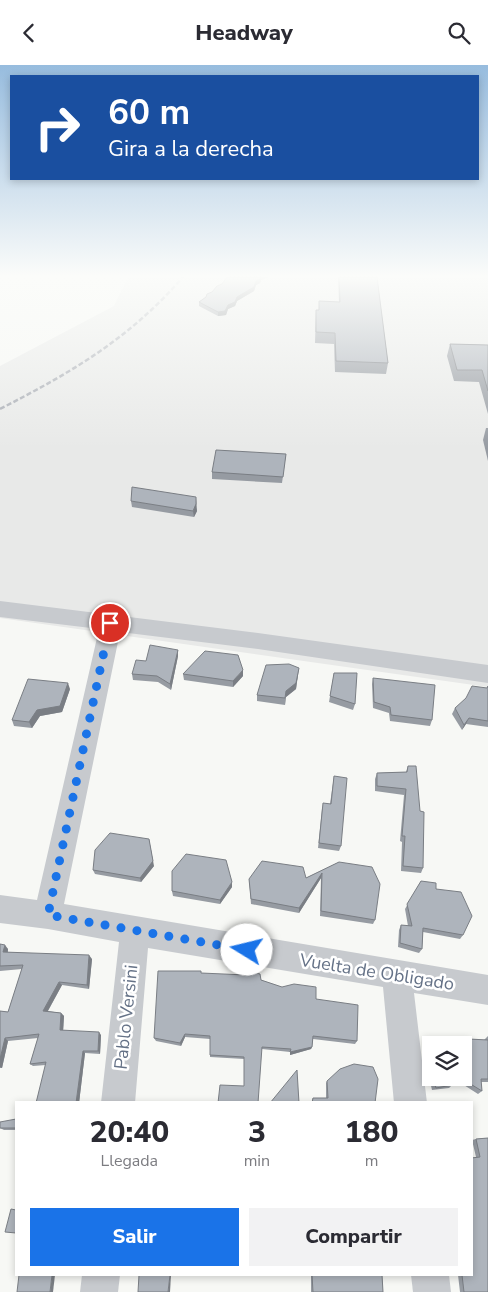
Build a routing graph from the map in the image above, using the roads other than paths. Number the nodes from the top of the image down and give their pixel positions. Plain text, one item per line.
1 (0, 609) edge
2 (110, 623) junction
3 (488, 674) edge
4 (0, 909) edge
5 (48, 915) junction
6 (135, 931) junction
7 (397, 975) junction
8 (488, 990) edge
9 (118, 1101) edge
10 (411, 1101) edge
11 (100, 1276) edge
12 (430, 1276) edge
13 (99, 1292) edge
14 (432, 1292) edge

1 - 2 street
2 - 3 street
2 - 5 street
4 - 5 street, Vuelta de Obligado
5 - 6 street, Vuelta de Obligado
6 - 7 street, Vuelta de Obligado
6 - 9 street, Pablo Versini
7 - 8 street, Vuelta de Obligado
7 - 10 street
11 - 13 street
12 - 14 street

